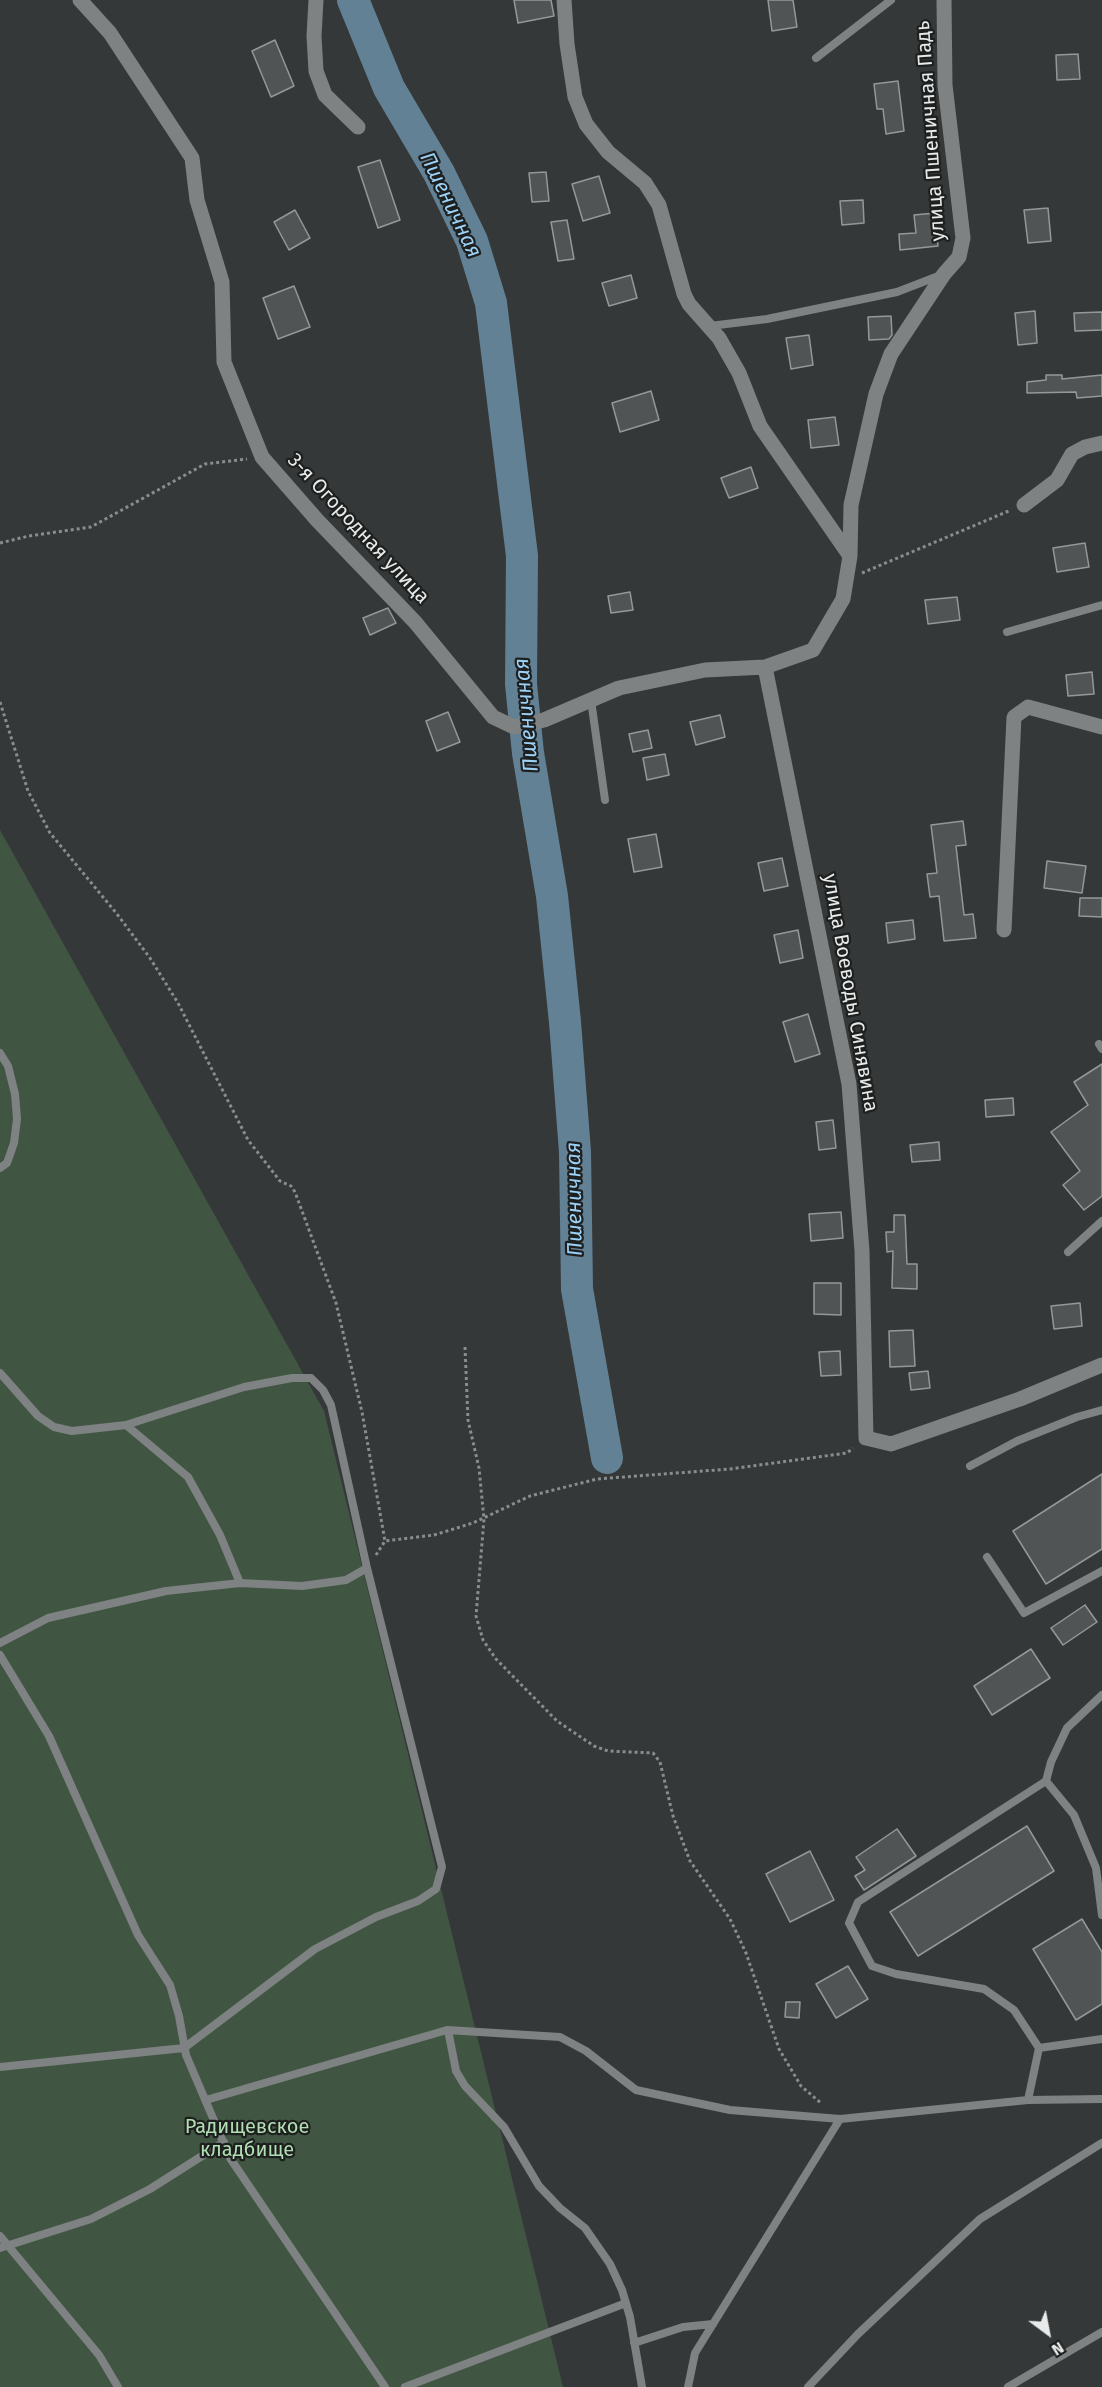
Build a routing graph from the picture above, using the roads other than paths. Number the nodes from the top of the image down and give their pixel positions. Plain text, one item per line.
1 (80, 0) edge
2 (316, 0) edge
3 (564, 0) edge
4 (891, 0) edge
5 (944, 0) edge
6 (816, 58) dead end
7 (358, 127) dead end
8 (944, 274) junction
9 (709, 327) junction
10 (1102, 443) edge
11 (1024, 505) road end
12 (850, 556) junction
13 (846, 579) joint
14 (1102, 605) edge
15 (1007, 632) dead end
16 (765, 667) junction
17 (591, 700) junction
18 (1102, 727) edge
19 (605, 800) dead end
20 (1004, 930) dead end
21 (0, 1053) edge
22 (0, 1168) edge
23 (1102, 1221) edge
24 (1068, 1252) dead end
25 (1102, 1365) edge
26 (0, 1373) edge
27 (1102, 1410) edge
28 (126, 1425) junction
29 (970, 1466) dead end
30 (987, 1557) dead end
31 (367, 1568) junction
32 (1102, 1571) edge
33 (240, 1583) junction
34 (0, 1643) edge
35 (0, 1656) edge
36 (1102, 1695) edge
37 (1046, 1781) junction
38 (1102, 1915) edge
39 (448, 2030) junction
40 (1102, 2039) edge
41 (184, 2048) junction
42 (1039, 2048) junction
43 (0, 2067) edge
44 (1102, 2099) edge
45 (206, 2100) junction
46 (1028, 2100) junction
47 (840, 2119) junction
48 (224, 2142) junction
49 (1102, 2143) edge
50 (0, 2236) edge
51 (4, 2247) edge
52 (626, 2303) junction
53 (714, 2324) junction
54 (1102, 2332) edge
55 (634, 2343) junction
56 (118, 2387) edge
57 (385, 2387) edge
58 (405, 2387) edge
59 (642, 2387) edge
60 (688, 2387) edge
61 (808, 2387) edge
62 (1008, 2387) edge

1 - 17 street, 3-я Огородная улица
2 - 7 street
3 - 9 street
4 - 6 lane
5 - 8 street, улица Пшеничная Падь
8 - 9 lane
8 - 12 street, улица Пшеничная Падь
9 - 12 street
10 - 11 street
12 - 13 street, улица Пшеничная Падь
13 - 16 street, 3-я Огородная улица
14 - 15 lane
16 - 17 street, 3-я Огородная улица
16 - 25 street, улица Воеводы Синявина
17 - 19 lane
18 - 20 street
21 - 22 lane
23 - 24 lane
26 - 28 lane
27 - 29 lane
28 - 31 lane
28 - 33 lane
30 - 32 lane
31 - 33 lane
31 - 41 lane
33 - 34 lane
35 - 41 lane
36 - 37 lane
37 - 38 lane
37 - 42 lane
39 - 45 lane
39 - 47 lane
39 - 52 lane
40 - 42 lane
41 - 43 lane
41 - 45 lane
42 - 46 lane
44 - 46 lane
45 - 48 lane
46 - 47 lane
47 - 53 lane
48 - 51 lane
48 - 57 lane
49 - 61 lane
50 - 51 lane
51 - 56 lane
52 - 55 lane
52 - 58 lane
53 - 55 lane
53 - 60 lane
54 - 62 lane
55 - 59 lane

